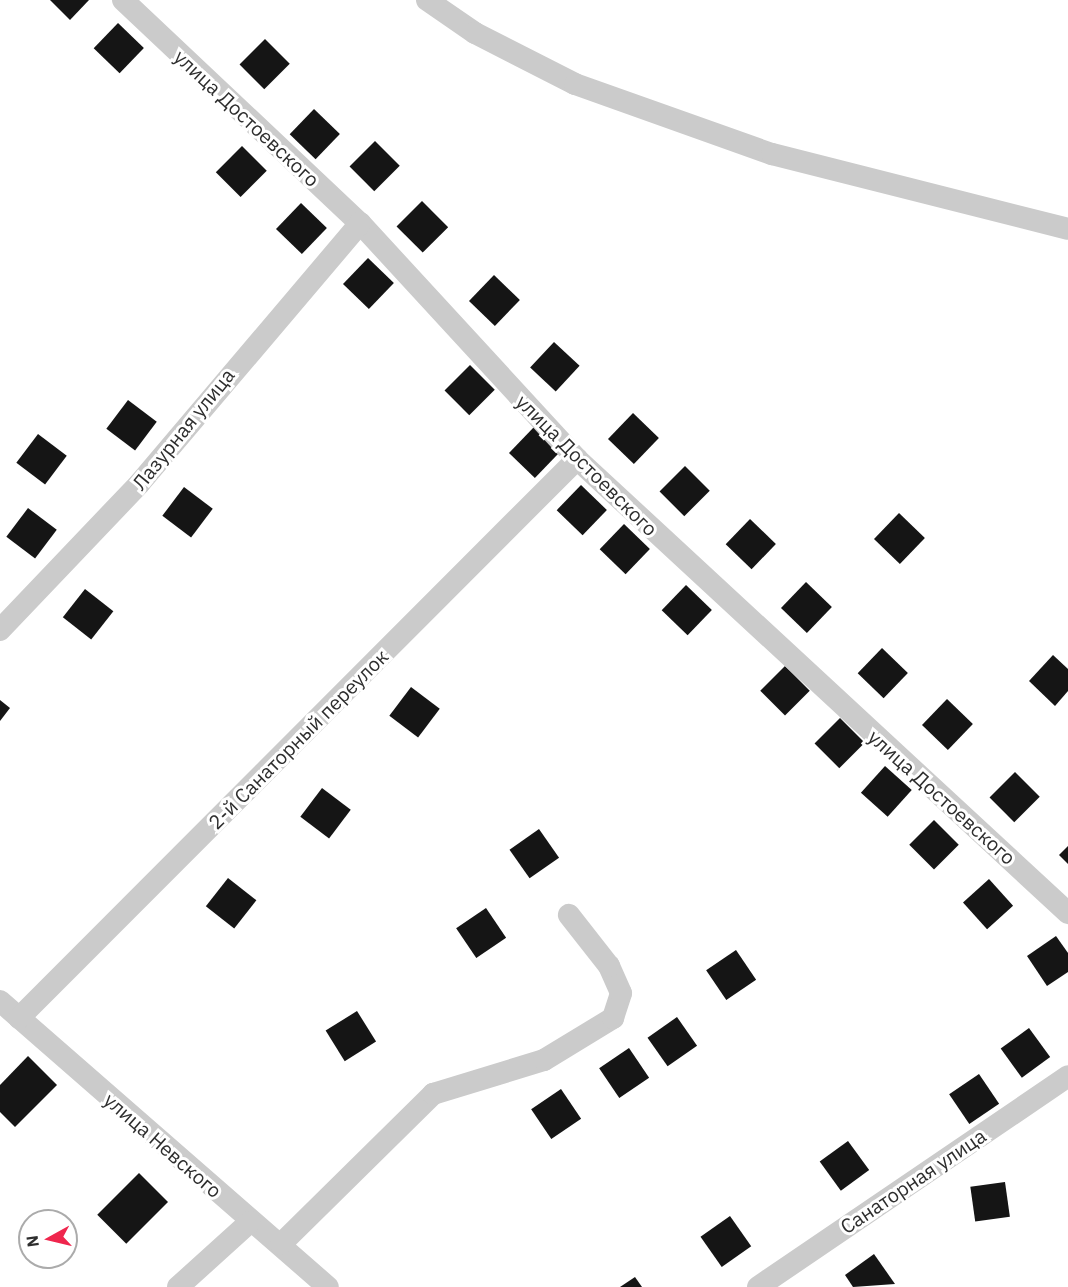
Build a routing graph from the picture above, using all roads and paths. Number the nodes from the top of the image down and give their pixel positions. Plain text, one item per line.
1 (123, 0) edge
2 (427, 0) edge
3 (360, 223) junction
4 (1068, 229) edge
5 (577, 459) junction
6 (0, 630) edge
7 (1068, 913) edge
8 (569, 915) dead end
9 (0, 1001) edge
10 (19, 1018) junction
11 (1068, 1076) edge
12 (250, 1222) junction
13 (281, 1244) junction
14 (178, 1287) edge
15 (328, 1287) edge
16 (758, 1287) edge

1 - 3 street, улица Достоевского
2 - 4 street
3 - 5 street, улица Достоевского
3 - 6 street, Лазурная улица
5 - 7 street, улица Достоевского
5 - 10 street, 2-й Санаторный переулок
8 - 13 street
9 - 10 street, улица Невского
10 - 12 street, улица Невского
11 - 16 street, Санаторная улица
12 - 13 street, улица Невского
12 - 14 street
13 - 15 street, улица Невского

